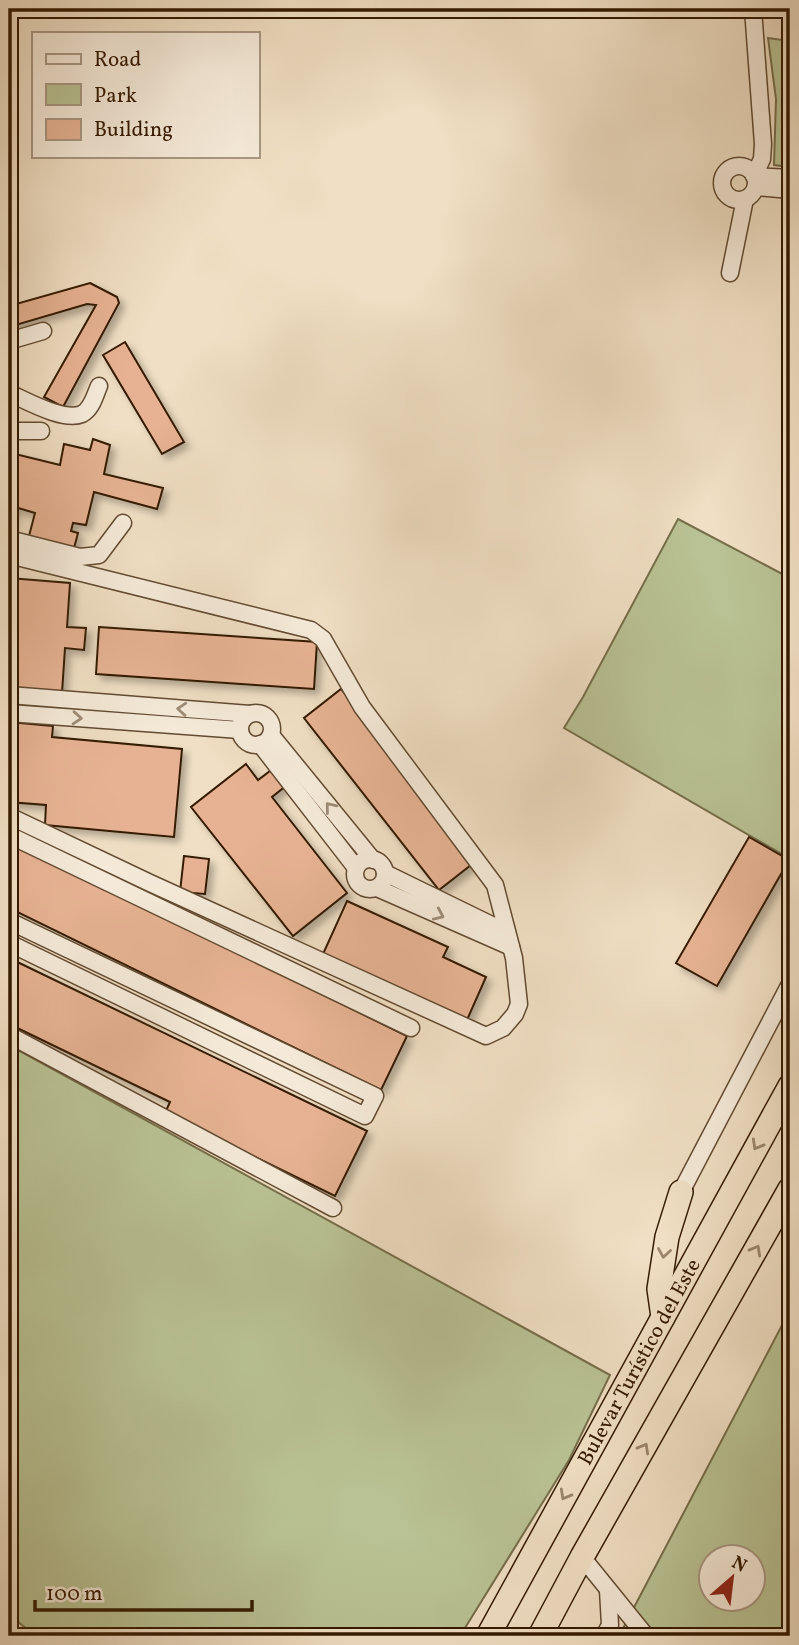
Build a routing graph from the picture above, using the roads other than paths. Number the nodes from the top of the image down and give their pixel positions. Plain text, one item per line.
1 (754, 9) edge
2 (790, 178) edge
3 (752, 187) junction
4 (790, 190) edge
5 (730, 273) dead end
6 (43, 331) dead end
7 (9, 341) edge
8 (99, 386) dead end
9 (9, 393) edge
10 (41, 430) dead end
11 (9, 434) edge
12 (123, 523) dead end
13 (9, 539) edge
14 (9, 555) edge
15 (9, 695) edge
16 (9, 713) edge
17 (250, 714) junction
18 (240, 730) junction
19 (266, 739) junction
20 (9, 816) edge
21 (9, 835) edge
22 (373, 860) junction
23 (356, 869) junction
24 (385, 873) junction
25 (377, 888) junction
26 (9, 921) edge
27 (509, 939) junction
28 (9, 943) edge
29 (790, 984) edge
30 (411, 1028) dead end
31 (9, 1035) edge
32 (790, 1086) edge
33 (790, 1189) edge
34 (681, 1192) joint
35 (333, 1208) dead end
36 (663, 1317) junction
37 (582, 1556) junction
38 (608, 1590) junction
39 (488, 1636) edge
40 (540, 1636) edge
41 (604, 1636) edge
42 (646, 1636) edge

1 - 3 street
2 - 3 street
3 - 4 street
3 - 5 street
6 - 7 street
8 - 9 street
10 - 11 street
12 - 13 street
14 - 27 street
17 -> 15 street
16 -> 18 street
17 - 18 street
17 - 19 street
18 - 19 street
22 -> 19 street
19 - 23 street
20 - 27 street
21 - 30 street
22 - 23 street
22 - 24 street
23 - 25 street
24 - 25 street
24 - 27 street
25 -> 27 street
26 - 28 street
29 - 34 street
31 - 35 street
32 -> 36 highway, Bulevar Turístico del Este
37 -> 33 highway
34 -> 36 highway
36 -> 39 highway, Bulevar Turístico del Este
37 - 38 street
37 - 40 highway
38 - 41 street
38 - 42 street

